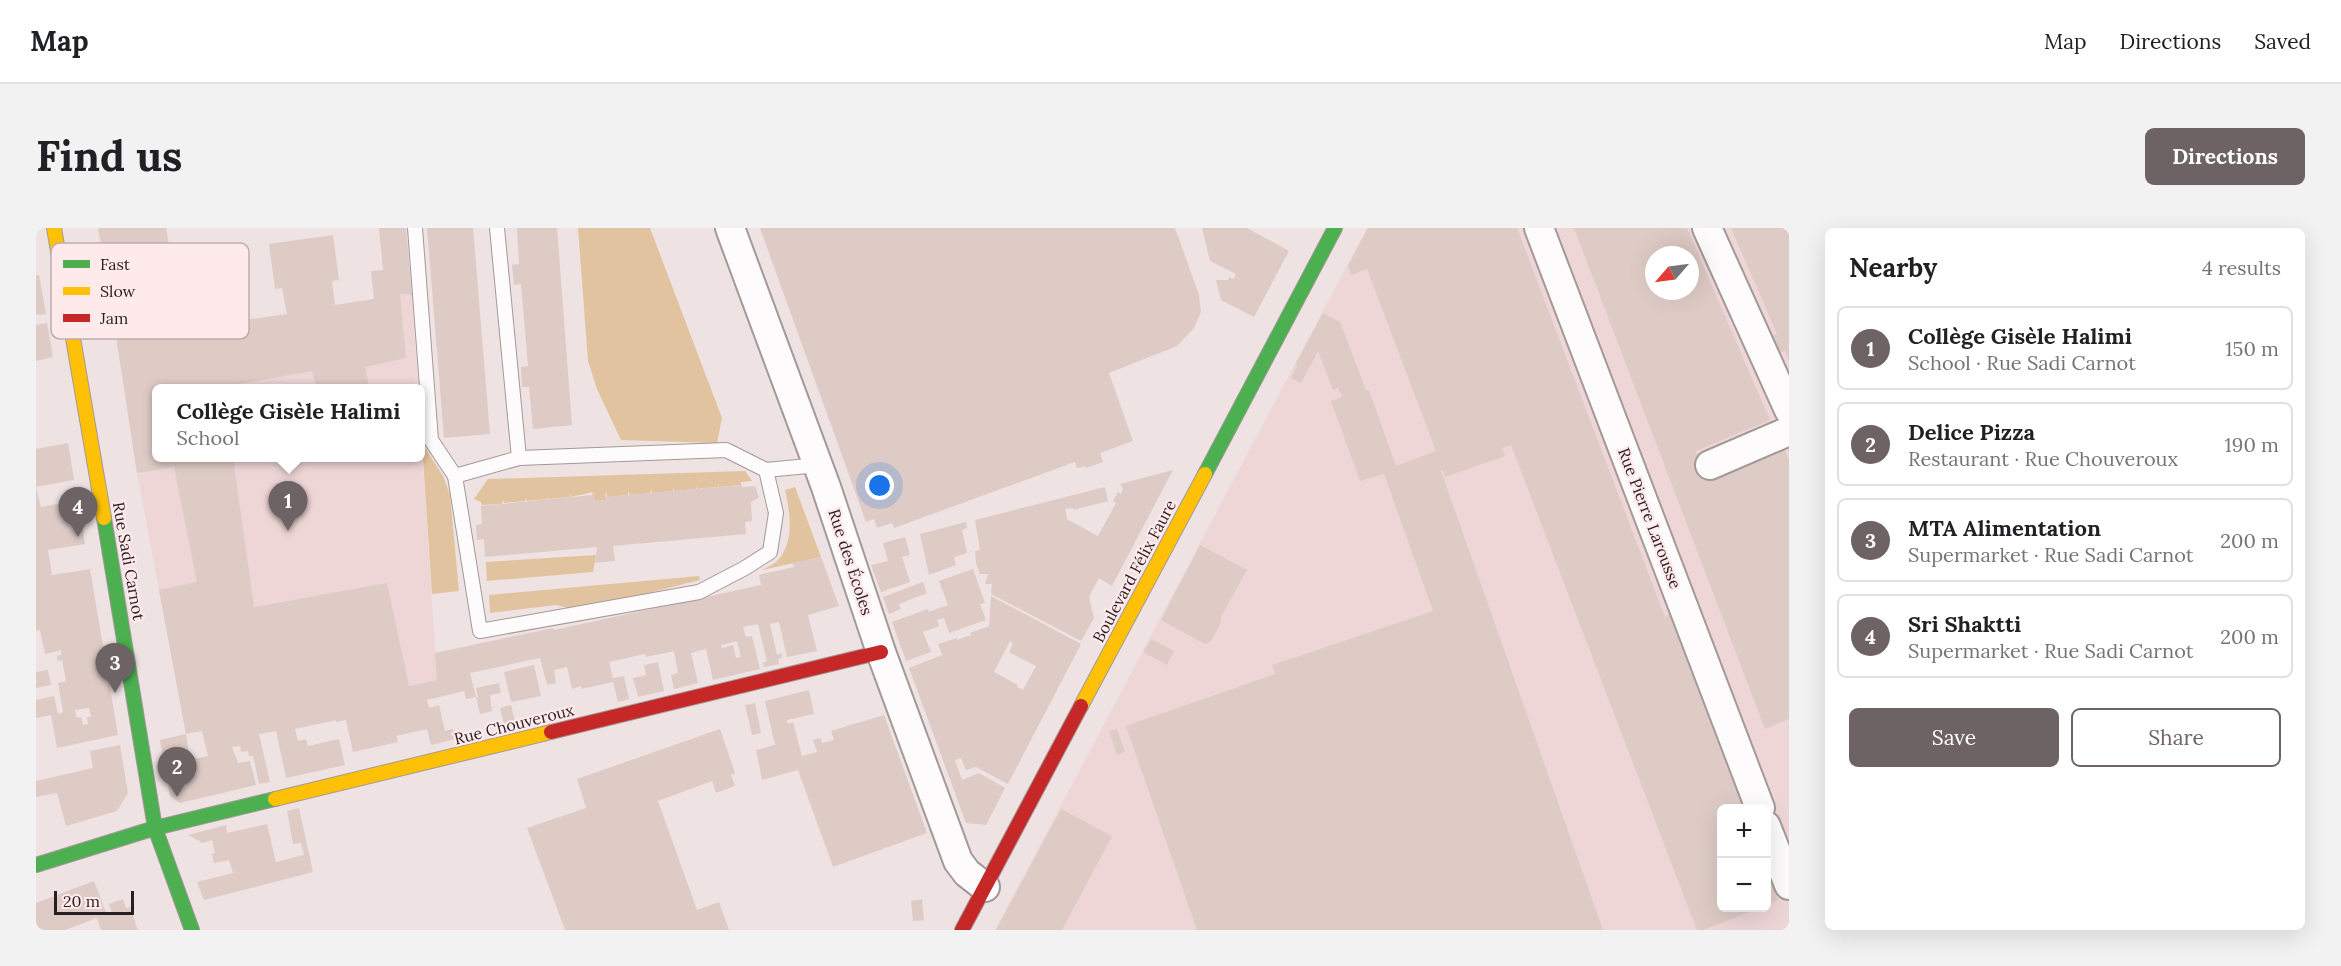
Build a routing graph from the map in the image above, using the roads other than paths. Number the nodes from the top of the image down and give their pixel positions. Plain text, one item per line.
1 (54, 228) edge
2 (416, 228) edge
3 (497, 228) edge
4 (730, 228) edge
5 (1335, 228) edge
6 (1539, 228) edge
7 (1707, 228) edge
8 (57, 243) edge
9 (73, 339) edge
10 (1789, 411) edge
11 (1789, 431) edge
12 (519, 458) junction
13 (818, 465) junction
14 (1710, 465) dead end
15 (766, 470) junction
16 (455, 476) junction
17 (881, 652) junction
18 (1758, 804) edge
19 (155, 828) junction
20 (1771, 837) edge
21 (36, 865) edge
22 (1789, 885) edge
23 (985, 887) junction
24 (192, 930) edge
25 (962, 930) edge

1 - 8 street, Rue Sadi Carnot
2 - 16 lane
3 - 12 lane
4 - 13 street, Rue des Écoles
5 - 23 street, Boulevard Félix Faure
6 - 18 street, Rue Pierre Larousse
7 - 10 street
9 - 19 street, Rue Sadi Carnot
11 - 14 street
12 - 15 lane
12 - 16 lane
13 - 15 lane
13 - 17 street, Rue des Écoles
15 - 16 lane
17 - 19 street, Rue Chouveroux
17 - 23 street, Rue des Écoles
19 - 21 street, Rue Chouveroux
19 - 24 street, Rue Sadi Carnot
20 - 22 street
23 - 25 street, Boulevard Félix Faure

